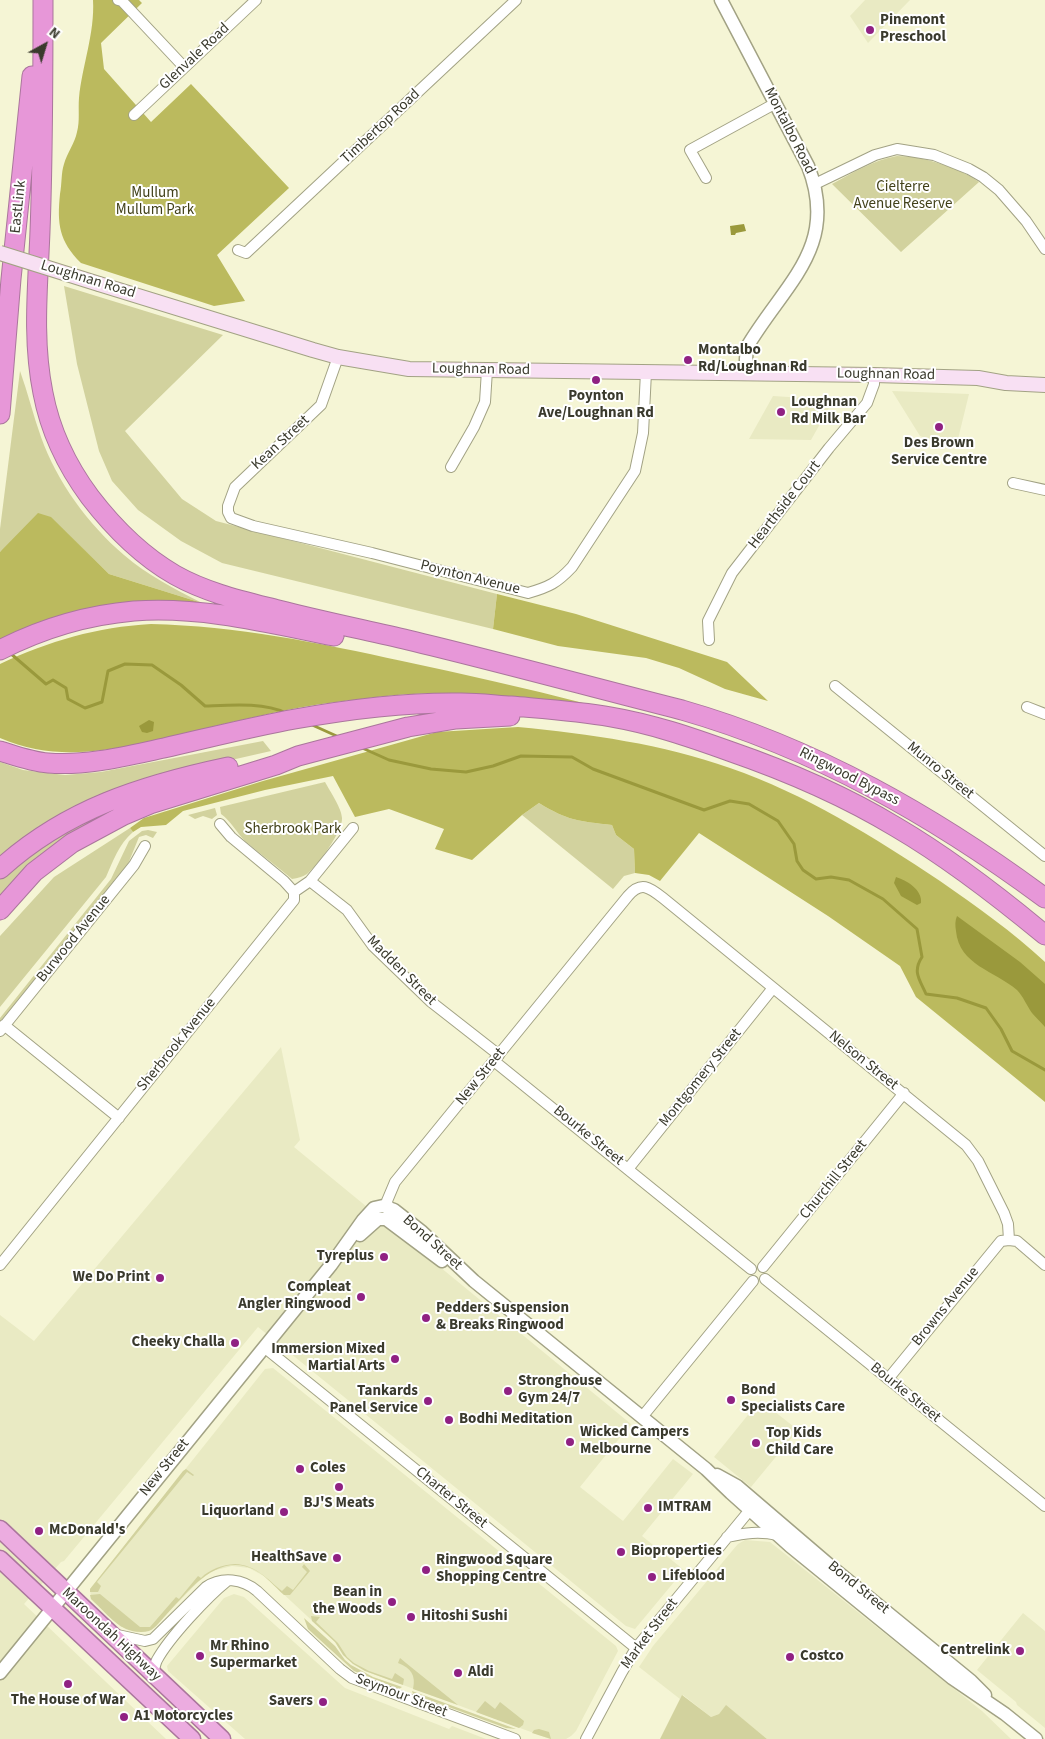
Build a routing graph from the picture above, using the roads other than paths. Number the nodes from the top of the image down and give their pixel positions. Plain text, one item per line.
1 (42, 0) edge
2 (118, 0) edge
3 (256, 0) edge
4 (516, 0) edge
5 (721, 0) edge
6 (184, 67) junction
7 (776, 103) junction
8 (134, 115) dead end
9 (706, 178) dead end
10 (815, 184) junction
11 (1045, 249) edge
12 (0, 253) edge
13 (245, 255) dead end
14 (338, 357) junction
15 (487, 370) junction
16 (646, 372) junction
17 (746, 373) junction
18 (874, 375) junction
19 (1045, 376) edge
20 (978, 378) junction
21 (1045, 385) edge
22 (0, 414) edge
23 (451, 467) dead end
24 (1013, 483) dead end
25 (1045, 490) edge
26 (240, 522) joint
27 (709, 640) dead end
28 (0, 650) edge
29 (835, 686) dead end
30 (634, 698) junction
31 (1027, 707) dead end
32 (1045, 714) edge
33 (0, 751) edge
34 (733, 752) junction
35 (298, 756) junction
36 (220, 824) dead end
37 (353, 828) dead end
38 (145, 846) dead end
39 (1045, 856) edge
40 (0, 869) edge
41 (310, 881) junction
42 (640, 887) joint
43 (294, 892) junction
44 (1045, 898) edge
45 (0, 910) edge
46 (1045, 935) edge
47 (773, 988) junction
48 (2, 1028) edge
49 (497, 1058) junction
50 (904, 1093) junction
51 (119, 1118) junction
52 (628, 1169) junction
53 (384, 1215) junction
54 (1009, 1240) junction
55 (0, 1265) edge
56 (1045, 1265) edge
57 (763, 1267) junction
58 (751, 1269) junction
59 (765, 1279) junction
60 (474, 1281) junction
61 (753, 1281) junction
62 (264, 1347) junction
63 (888, 1380) junction
64 (642, 1417) junction
65 (753, 1506) junction
66 (1045, 1506) edge
67 (0, 1530) edge
68 (778, 1536) junction
69 (727, 1537) junction
70 (0, 1559) edge
71 (228, 1581) junction
72 (66, 1593) junction
73 (53, 1608) junction
74 (110, 1634) junction
75 (636, 1648) junction
76 (0, 1672) edge
77 (153, 1674) junction
78 (1005, 1714) junction
79 (192, 1739) edge
80 (197, 1739) edge
81 (222, 1739) edge
82 (515, 1739) edge
83 (586, 1739) edge
84 (1036, 1739) edge

1 - 22 highway, EastLink
1 - 30 highway
2 - 6 street
3 - 6 street, Glenvale Road
4 - 13 street, Timbertop Road
5 - 7 street, Montalbo Road
6 - 8 street, Glenvale Road
7 - 9 street
7 - 10 street, Montalbo Road
10 - 11 street
10 - 17 street, Montalbo Road
12 - 14 main road, Loughnan Road, bridge
14 - 15 main road, Loughnan Road
14 - 26 street, Kean Street
15 - 16 main road, Loughnan Road
15 - 23 street
16 - 17 main road, Loughnan Road
16 - 26 street, Poynton Avenue
17 - 18 main road, Loughnan Road
18 - 20 main road, Loughnan Road
18 - 27 street, Hearthside Court
19 - 20 main road, Loughnan Road
20 - 21 main road, Loughnan Road
24 - 25 street
28 - 30 highway
29 - 39 street, Munro Street
30 - 44 highway, Ringwood Bypass
31 - 32 street
33 - 34 highway
34 - 35 highway
34 - 46 highway, Ringwood Bypass
35 - 40 highway
35 - 45 highway
36 - 43 street
37 - 41 street, Sherbrook Avenue
38 - 48 street, Burwood Avenue
41 - 43 street, Sherbrook Avenue
41 - 49 street, Madden Street
42 - 47 street, Nelson Street
42 - 49 street, New Street
43 - 51 street, Sherbrook Avenue
47 - 50 street, Nelson Street
47 - 52 street, Montgomery Street
48 - 51 street
49 - 52 street, Bourke Street
49 - 53 street, New Street
50 - 54 street, Nelson Street
50 - 57 street, Churchill Street
51 - 55 street, Sherbrook Avenue
52 - 58 street, Bourke Street
53 - 60 street, Bond Street
53 - 60 street, Bond Street
53 - 62 street, New Street
54 - 56 street
54 - 63 street, Browns Avenue
57 - 58 street
57 - 59 street
58 - 61 street
59 - 61 street
59 - 63 street, Bourke Street
60 - 64 street, Bond Street
61 - 64 street
62 - 72 street, New Street
62 - 75 street, Charter Street
63 - 66 street, Bourke Street
64 - 65 street, Bond Street
65 - 68 street, Bond Street
65 - 69 street, Market Street
65 - 78 street, Bond Street
67 - 72 highway, Maroondah Highway
68 - 69 street
68 - 78 street, Bond Street
69 - 75 street, Market Street
70 - 73 highway, Maroondah Highway
71 - 74 street
71 - 77 street
71 - 82 street, Seymour Street
72 - 73 street, New Street
72 - 74 highway, Maroondah Highway
72 - 80 highway
73 - 76 street, New Street
73 - 79 highway, Maroondah Highway
74 - 77 highway, Maroondah Highway
75 - 83 street, Market Street
77 - 81 highway, Maroondah Highway
78 - 84 street, Bond Street

